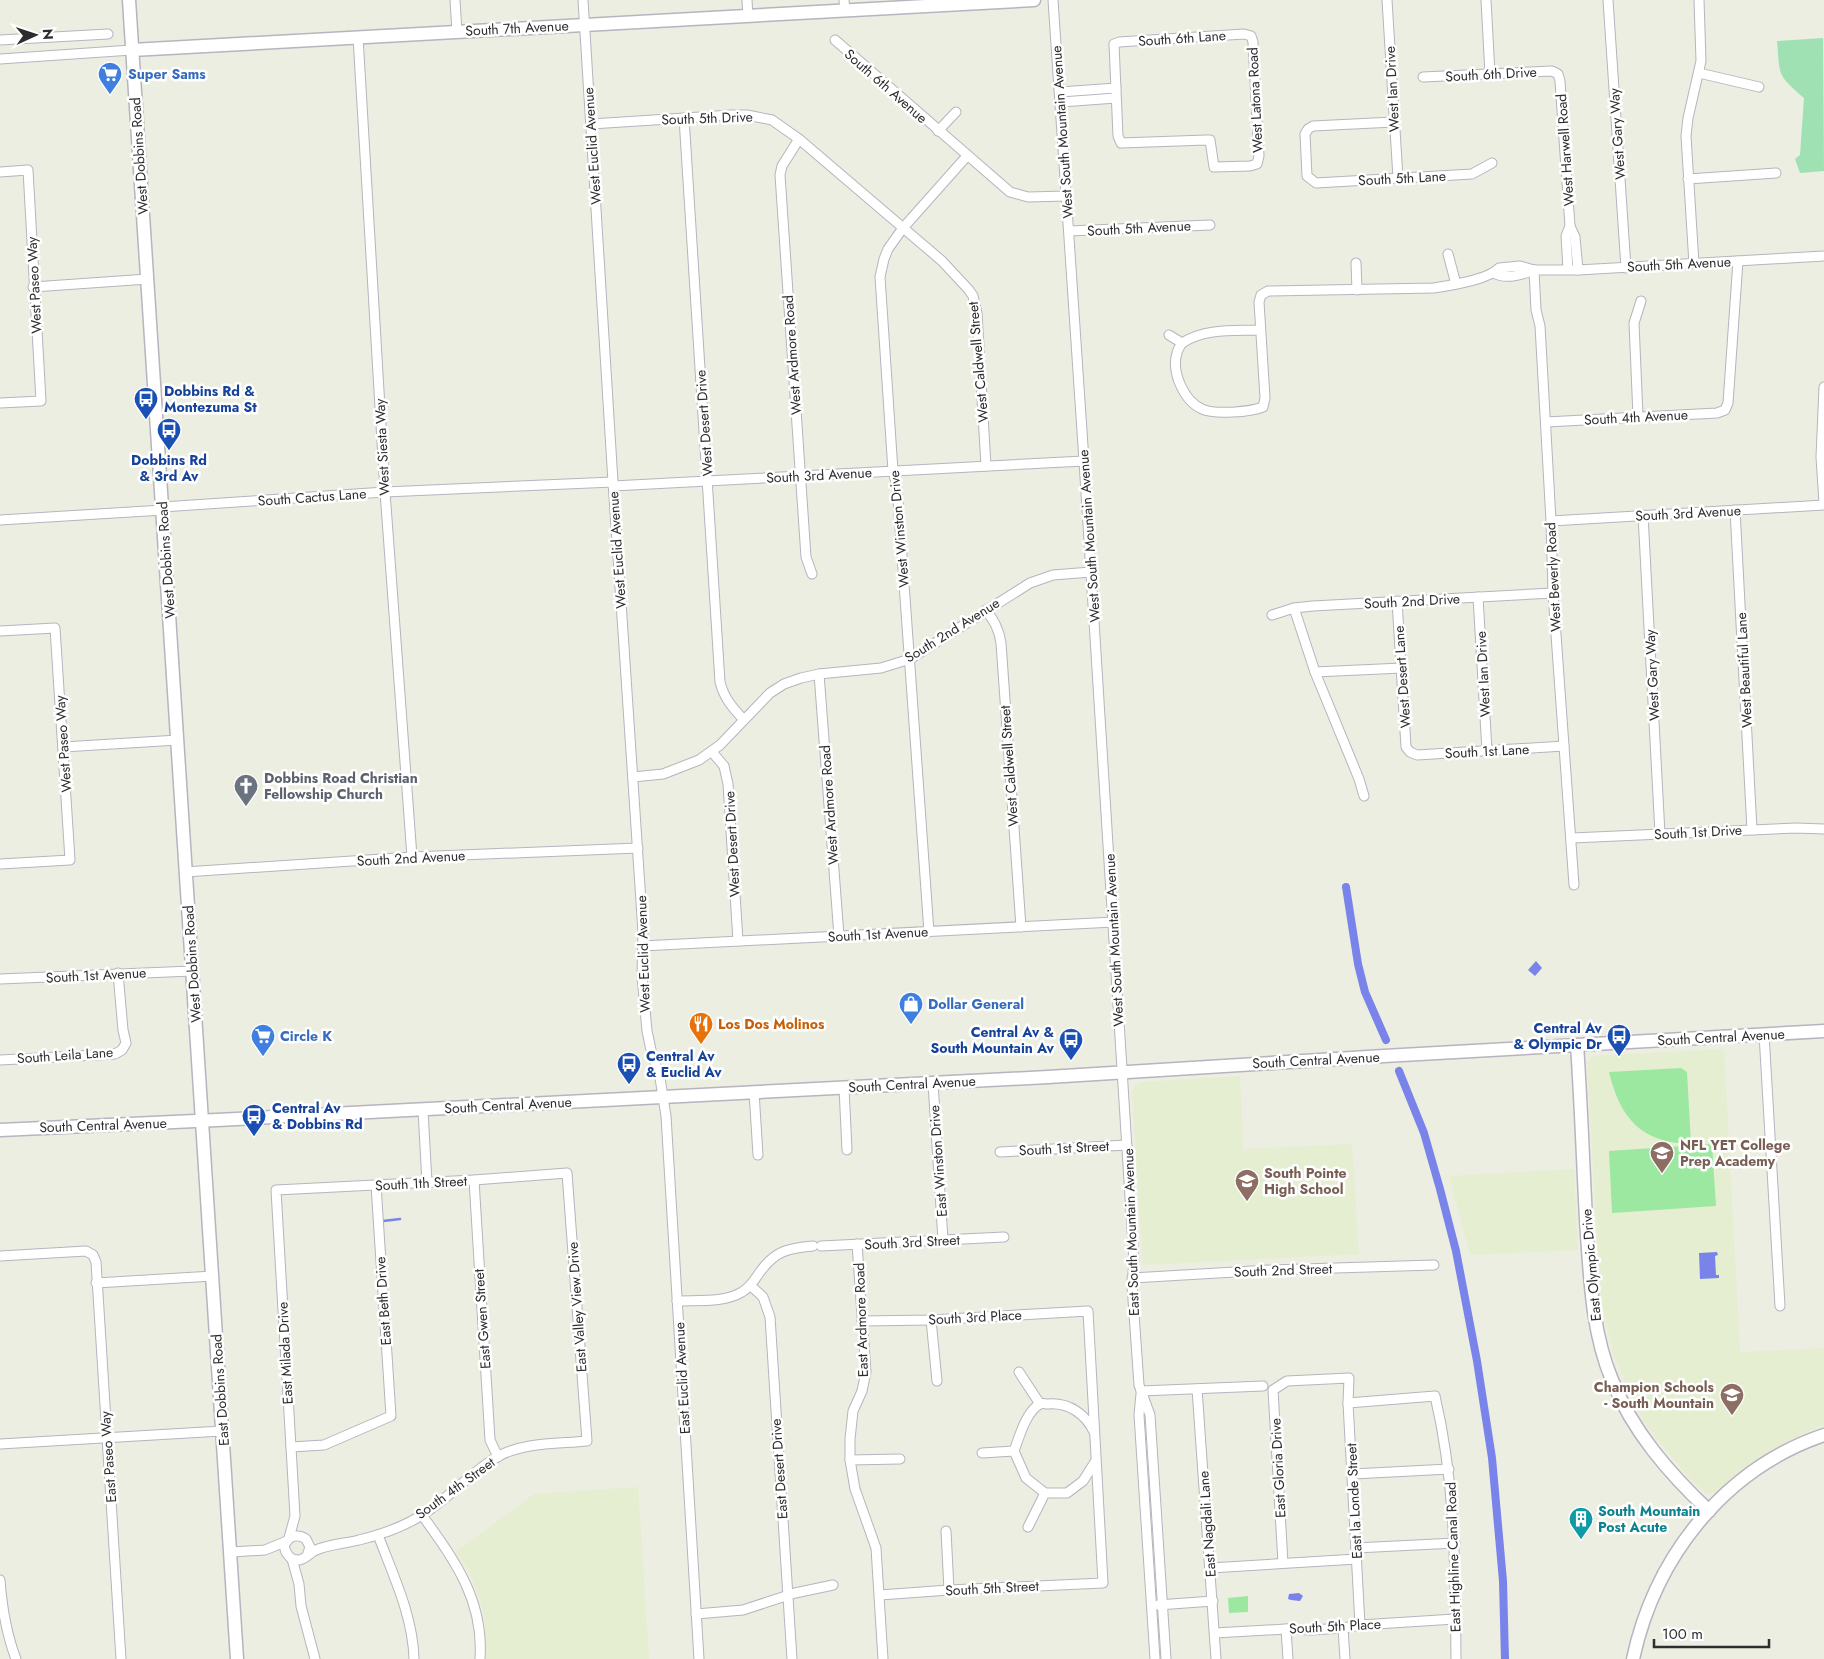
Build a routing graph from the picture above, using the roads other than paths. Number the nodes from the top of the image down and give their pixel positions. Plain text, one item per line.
1 (128, 0) edge
2 (455, 0) edge
3 (583, 0) edge
4 (747, 0) edge
5 (1034, 0) edge
6 (1053, 0) edge
7 (1387, 0) edge
8 (1486, 0) edge
9 (1608, 0) edge
10 (1699, 0) edge
11 (845, 6) edge
12 (748, 16) junction
13 (584, 25) junction
14 (457, 32) junction
15 (108, 34) dead end
16 (1251, 36) joint
17 (358, 37) junction
18 (0, 40) edge
19 (834, 40) dead end
20 (132, 50) junction
21 (0, 59) edge
22 (1699, 73) junction
23 (1490, 74) junction
24 (1558, 74) joint
25 (1423, 77) dead end
26 (1759, 87) dead end
27 (1116, 88) junction
28 (1094, 90) junction
29 (1060, 92) junction
30 (1116, 98) junction
31 (1094, 100) junction
32 (1061, 102) junction
33 (956, 112) dead end
34 (684, 118) junction
35 (1394, 122) junction
36 (590, 124) junction
37 (938, 131) junction
38 (799, 139) junction
39 (967, 156) junction
40 (1492, 163) dead end
41 (0, 172) edge
42 (1776, 173) dead end
43 (1398, 178) junction
44 (1688, 179) junction
45 (1067, 196) junction
46 (1210, 225) dead end
47 (903, 228) junction
48 (1068, 231) junction
49 (1448, 254) dead end
50 (1824, 256) edge
51 (1738, 261) junction
52 (1356, 263) dead end
53 (1694, 264) junction
54 (1626, 268) junction
55 (1573, 269) junction
56 (1534, 270) junction
57 (148, 279) junction
58 (1456, 284) junction
59 (34, 287) junction
60 (1357, 290) junction
61 (1641, 301) dead end
62 (1260, 330) junction
63 (1168, 335) dead end
64 (1182, 342) junction
65 (1824, 388) edge
66 (0, 404) edge
67 (1823, 407) edge
68 (1638, 416) junction
69 (1546, 422) junction
70 (1084, 461) junction
71 (986, 466) junction
72 (893, 471) junction
73 (801, 476) junction
74 (708, 481) junction
75 (613, 484) junction
76 (385, 492) junction
77 (1824, 504) edge
78 (162, 508) junction
79 (1735, 510) junction
80 (1644, 515) junction
81 (0, 520) edge
82 (1551, 520) junction
83 (1091, 572) junction
84 (812, 574) dead end
85 (1553, 593) junction
86 (1478, 597) junction
87 (1397, 601) junction
88 (1294, 608) junction
89 (986, 610) junction
90 (1272, 615) dead end
91 (0, 631) edge
92 (910, 659) junction
93 (1402, 668) junction
94 (1315, 672) junction
95 (819, 674) junction
96 (744, 719) junction
97 (178, 740) junction
98 (1564, 746) junction
99 (63, 747) junction
100 (1487, 751) junction
101 (712, 752) junction
102 (1410, 752) joint
103 (633, 777) junction
104 (1364, 796) dead end
105 (1824, 829) edge
106 (1752, 830) junction
107 (1660, 834) junction
108 (1572, 838) junction
109 (638, 848) junction
110 (412, 857) junction
111 (0, 864) edge
112 (185, 872) junction
113 (1574, 885) dead end
114 (1114, 922) junction
115 (1021, 927) junction
116 (928, 932) junction
117 (839, 936) junction
118 (738, 941) junction
119 (642, 946) junction
120 (192, 971) junction
121 (118, 973) junction
122 (0, 979) edge
123 (1824, 1031) edge
124 (1764, 1034) junction
125 (1577, 1045) junction
126 (0, 1060) edge
127 (1123, 1071) junction
128 (933, 1083) junction
129 (844, 1088) junction
130 (754, 1092) junction
131 (663, 1097) junction
132 (423, 1110) junction
133 (202, 1121) junction
134 (0, 1130) edge
135 (1127, 1145) junction
136 (847, 1150) dead end
137 (1000, 1152) dead end
138 (758, 1155) dead end
139 (567, 1173) joint
140 (474, 1180) junction
141 (427, 1182) junction
142 (376, 1185) junction
143 (276, 1190) joint
144 (1004, 1237) dead end
145 (943, 1240) junction
146 (857, 1244) junction
147 (768, 1247) dead end
148 (775, 1255) junction
149 (0, 1256) edge
150 (1434, 1265) dead end
151 (213, 1276) junction
152 (1132, 1278) junction
153 (96, 1283) junction
154 (751, 1286) junction
155 (677, 1301) junction
156 (1780, 1306) dead end
157 (931, 1320) junction
158 (862, 1321) junction
159 (1019, 1372) dead end
160 (937, 1381) dead end
161 (1287, 1381) joint
162 (1263, 1386) dead end
163 (1197, 1389) junction
164 (1141, 1391) junction
165 (1348, 1402) junction
166 (1040, 1404) junction
167 (222, 1431) junction
168 (1095, 1435) junction
169 (1824, 1435) edge
170 (106, 1438) junction
171 (586, 1441) joint
172 (0, 1444) edge
173 (291, 1446) junction
174 (1014, 1451) junction
175 (982, 1453) dead end
176 (498, 1457) junction
177 (900, 1459) dead end
178 (1096, 1459) junction
179 (850, 1460) junction
180 (1449, 1469) junction
181 (1353, 1474) junction
182 (1045, 1493) junction
183 (1709, 1511) junction
184 (422, 1515) junction
185 (295, 1516) junction
186 (1028, 1527) dead end
187 (946, 1531) dead end
188 (378, 1535) junction
189 (304, 1538) junction
190 (288, 1540) junction
191 (1455, 1544) junction
192 (327, 1546) junction
193 (1356, 1548) junction
194 (265, 1550) junction
195 (231, 1552) junction
196 (305, 1557) junction
197 (291, 1558) junction
198 (1357, 1559) junction
199 (1283, 1563) junction
200 (1210, 1568) junction
201 (0, 1580) edge
202 (299, 1584) junction
203 (833, 1585) dead end
204 (949, 1590) junction
205 (880, 1595) junction
206 (787, 1596) junction
207 (1213, 1601) junction
208 (1152, 1605) junction
209 (1162, 1605) junction
210 (696, 1614) junction
211 (1456, 1619) junction
212 (1360, 1625) junction
213 (1343, 1628) junction
214 (1286, 1629) junction
215 (1215, 1633) junction
216 (16, 1659) edge
217 (121, 1659) edge
218 (237, 1659) edge
219 (314, 1659) edge
220 (414, 1659) edge
221 (480, 1659) edge
222 (699, 1659) edge
223 (792, 1659) edge
224 (883, 1659) edge
225 (1155, 1659) edge
226 (1166, 1659) edge
227 (1216, 1659) edge
228 (1288, 1659) edge
229 (1345, 1659) edge
230 (1456, 1659) edge
231 (1633, 1659) edge

1 - 20 main road, West Dobbins Road
2 - 14 street
3 - 13 street, West Euclid Avenue
4 - 12 street
5 - 11 main road, South 7th Avenue
6 - 29 street, West South Mountain Avenue
7 - 35 street, West Ian Drive
8 - 23 street
9 - 54 street, West Gary Way
10 - 22 street
11 - 12 main road, South 7th Avenue
12 - 13 main road, South 7th Avenue
13 - 14 main road, South 7th Avenue
13 - 36 street, West Euclid Avenue
14 - 17 main road, South 7th Avenue
15 - 18 street
16 - 27 street, South 6th Lane
16 - 30 street, West Latona Road
17 - 20 main road, South 7th Avenue
17 - 76 street, West Siesta Way
19 - 37 street, South 6th Avenue
20 - 21 street, South 7th Avenue
20 - 57 main road, West Dobbins Road
22 - 26 street
22 - 44 street
23 - 24 street, South 6th Drive
23 - 25 street, South 6th Drive
24 - 55 street, West Harwell Road
27 - 28 street
27 - 30 street
28 - 29 street
28 - 31 street
29 - 32 street, West South Mountain Avenue
30 - 31 street
31 - 32 street
32 - 45 street, West South Mountain Avenue
33 - 37 street, South 6th Avenue
34 - 36 street, South 5th Drive
34 - 38 street, South 5th Drive
34 - 74 street, West Desert Drive
35 - 43 street, West Ian Drive
35 - 43 street, South 5th Lane
36 - 75 street, West Euclid Avenue
37 - 39 street, South 6th Avenue
38 - 47 street, South 5th Drive
38 - 73 street, West Ardmore Road
39 - 45 street, South 6th Avenue
39 - 47 street, West Winston Drive
40 - 43 street, South 5th Lane
41 - 59 street, West Paseo Way
42 - 44 street
44 - 53 street
45 - 48 street, West South Mountain Avenue
46 - 48 street, South 5th Avenue
47 - 71 street, West Caldwell Street
47 - 72 street, West Winston Drive
48 - 70 street, West South Mountain Avenue
49 - 58 street
50 - 51 street, South 5th Avenue
51 - 53 street, South 5th Avenue
51 - 68 street, South 4th Avenue
52 - 60 street
53 - 54 street, South 5th Avenue
54 - 55 street, South 5th Avenue
55 - 56 street, South 5th Avenue
56 - 58 street, South 5th Avenue
56 - 69 street, West Beverly Road
57 - 59 street
57 - 78 main road, West Dobbins Road
58 - 60 street, South 5th Avenue
59 - 66 street, West Paseo Way
60 - 62 street, South 5th Avenue
61 - 68 street
62 - 64 street
62 - 64 street
63 - 64 street
65 - 67 street
67 - 77 street
68 - 69 street, South 4th Avenue
69 - 82 street, West Beverly Road
70 - 71 street, South 3rd Avenue
70 - 83 street, West South Mountain Avenue
71 - 72 street, South 3rd Avenue
72 - 73 street, South 3rd Avenue
72 - 92 street, West Winston Drive
73 - 74 street, South 3rd Avenue
73 - 84 street, West Ardmore Road
74 - 75 street, South 3rd Avenue
74 - 96 street, West Desert Drive
75 - 76 street, South Cactus Lane
75 - 103 street, West Euclid Avenue
76 - 78 street, South Cactus Lane
76 - 110 street, West Siesta Way
77 - 79 street, South 3rd Avenue
78 - 81 street, South Cactus Lane
78 - 97 main road, West Dobbins Road
79 - 80 street, South 3rd Avenue
79 - 106 street, West Beautiful Lane
80 - 82 street, South 3rd Avenue
80 - 107 street, West Gary Way
82 - 85 street, West Beverly Road
83 - 89 street, South 2nd Avenue
83 - 114 street, West South Mountain Avenue
85 - 86 street, South 2nd Drive
85 - 98 street, West Beverly Road
86 - 87 street, South 2nd Drive
86 - 100 street, West Ian Drive
87 - 88 street, South 2nd Drive
87 - 93 street, West Desert Lane
88 - 90 street, South 2nd Drive
88 - 94 street
89 - 92 street, South 2nd Avenue
89 - 115 street, West Caldwell Street
91 - 99 street, West Paseo Way
92 - 95 street, South 2nd Avenue
92 - 116 street, West Winston Drive
93 - 94 street
93 - 102 street, West Desert Lane
94 - 104 street
95 - 96 street, South 2nd Avenue
95 - 117 street, West Ardmore Road
96 - 101 street, South 2nd Avenue
97 - 99 street
97 - 112 main road, West Dobbins Road
98 - 100 street, South 1st Lane
98 - 108 street, West Beverly Road
99 - 111 street, West Paseo Way
100 - 102 street, South 1st Lane
101 - 103 street, South 2nd Avenue
101 - 118 street, West Desert Drive
103 - 109 street, West Euclid Avenue
105 - 106 street, South 1st Drive
106 - 107 street, South 1st Drive
107 - 108 street, South 1st Drive
108 - 113 street, West Beverly Road
109 - 110 street, South 2nd Avenue
109 - 119 street, West Euclid Avenue
110 - 112 street, South 2nd Avenue
112 - 120 main road, West Dobbins Road
114 - 115 street, South 1st Avenue
114 - 127 street, West South Mountain Avenue
115 - 116 street, South 1st Avenue
116 - 117 street, South 1st Avenue
117 - 118 street, South 1st Avenue
118 - 119 street, South 1st Avenue
119 - 131 street, West Euclid Avenue
120 - 121 street, South 1st Avenue
120 - 133 main road, West Dobbins Road
121 - 122 street, South 1st Avenue
121 - 126 street, South Leila Lane
123 - 124 main road, South Central Avenue
124 - 125 main road, South Central Avenue
124 - 156 street
125 - 127 main road, South Central Avenue
125 - 183 main road, East Olympic Drive
127 - 128 main road, South Central Avenue
127 - 135 street, East South Mountain Avenue
128 - 129 main road, South Central Avenue
128 - 145 street, East Winston Drive
129 - 130 main road, South Central Avenue
129 - 136 street
130 - 131 main road, South Central Avenue
130 - 138 street
131 - 132 main road, South Central Avenue
131 - 155 street, East Euclid Avenue
132 - 133 main road, South Central Avenue
132 - 141 street
133 - 134 main road, South Central Avenue
133 - 151 main road, East Dobbins Road
135 - 137 street, South 1st Street
135 - 152 street, East South Mountain Avenue
139 - 140 street, South 1th Street
139 - 171 street, East Valley View Drive
140 - 141 street, South 1th Street
140 - 176 street, East Gwen Street
141 - 142 street, South 1th Street
142 - 143 street, South 1th Street
142 - 173 street, East Beth Drive
143 - 173 street, East Milada Drive
144 - 145 street, South 3rd Street
145 - 146 street, South 3rd Street
146 - 148 street, South 3rd Street
146 - 158 street, East Ardmore Road
147 - 148 street
148 - 154 street
149 - 153 street, East Paseo Way
150 - 152 street, South 2nd Street
151 - 153 street
151 - 167 main road, East Dobbins Road
152 - 164 street, East South Mountain Avenue
153 - 170 street, East Paseo Way
154 - 155 street
154 - 206 street, East Desert Drive
155 - 210 street, East Euclid Avenue
157 - 158 street, South 3rd Place
157 - 160 street
157 - 168 street, South 3rd Place
158 - 179 street, East Ardmore Road
159 - 166 street
161 - 165 street, East la Londe Street
161 - 199 street, East Gloria Drive
162 - 163 street
163 - 164 street
163 - 200 street, East Nagdali Lane
164 - 208 street, East South Mountain Avenue
164 - 209 street, East South Mountain Avenue
165 - 180 street, East Highline Canal Road
165 - 181 street, East la Londe Street
166 - 168 street
166 - 174 street
167 - 170 street
167 - 195 main road, East Dobbins Road
168 - 178 street
169 - 183 main road
170 - 172 street
170 - 217 street, East Paseo Way
171 - 176 street, South 4th Street
173 - 185 street, East Milada Drive
174 - 175 street
174 - 182 street
176 - 184 street, South 4th Street
177 - 179 street
178 - 182 street
178 - 204 street, South 5th Street
179 - 205 street, East Ardmore Road
180 - 181 street
180 - 191 street, East Highline Canal Road
181 - 193 street, East la Londe Street
182 - 186 street
183 - 231 main road
184 - 188 street, South 4th Street
184 - 221 street
185 - 189 street, East Milada Drive
185 - 190 street, East Milada Drive
187 - 204 street
188 - 192 street, South 4th Street
188 - 220 street
189 - 190 street, South 4th Street
189 - 192 street, South 4th Street
189 - 196 street
190 - 194 street, South 4th Street
190 - 197 street
191 - 193 street
191 - 211 street, East Highline Canal Road
192 - 196 street, South 4th Street
193 - 198 street, East la Londe Street
194 - 195 street, South 4th Street
194 - 197 street, South 4th Street
195 - 218 main road, East Dobbins Road
196 - 197 street, South 4th Street
196 - 202 street
197 - 202 street
198 - 199 street
198 - 212 street, East la Londe Street
199 - 200 street
200 - 207 street, East Nagdali Lane
201 - 216 street
202 - 219 street
203 - 206 street
204 - 205 street, South 5th Street
205 - 224 street, East Ardmore Road
206 - 210 street
206 - 223 street, East Desert Drive
207 - 209 street
207 - 215 street, East Nagdali Lane
208 - 209 street
208 - 225 street, East South Mountain Avenue
209 - 226 street, East South Mountain Avenue
210 - 222 street, East Euclid Avenue
211 - 212 street, South 5th Place
211 - 230 street, East Highline Canal Road
212 - 213 street, South 5th Place
213 - 214 street, South 5th Place
213 - 229 street
214 - 215 street, South 5th Place
214 - 228 street
215 - 227 street, East Nagdali Lane

